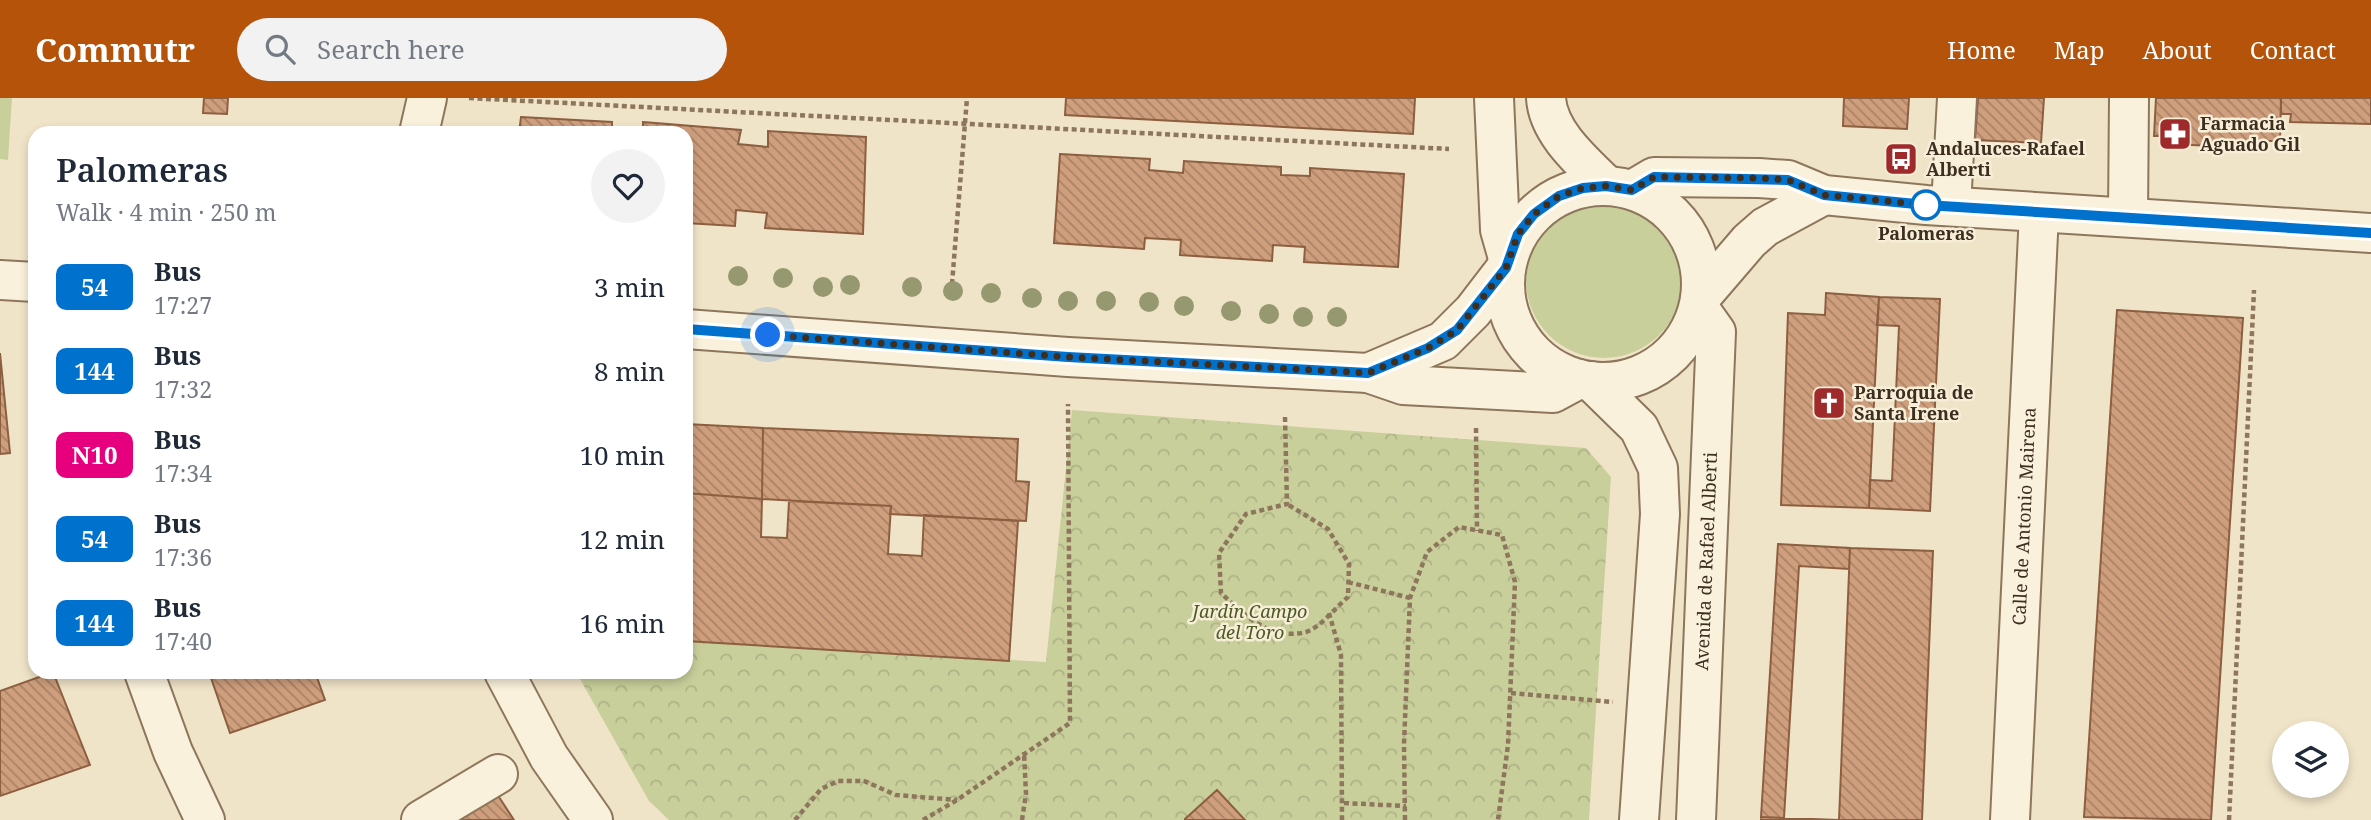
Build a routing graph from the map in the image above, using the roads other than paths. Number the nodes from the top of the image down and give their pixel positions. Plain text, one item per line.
1 (427, 98) edge
2 (1494, 98) edge
3 (1546, 98) edge
4 (1957, 98) edge
5 (2129, 98) edge
6 (421, 126) edge
7 (1619, 188) junction
8 (1824, 195) junction
9 (1951, 206) junction
10 (2039, 213) junction
11 (2127, 216) junction
12 (2371, 233) edge
13 (1507, 263) junction
14 (0, 280) edge
15 (28, 282) edge
16 (1700, 302) junction
17 (693, 330) edge
18 (1368, 373) junction
19 (1585, 380) junction
20 (147, 679) edge
21 (508, 679) edge
22 (498, 774) dead end
23 (205, 820) edge
24 (421, 820) edge
25 (593, 820) edge
26 (1639, 820) edge
27 (1696, 820) edge
28 (2010, 820) edge

1 - 6 street
2 - 13 street
3 - 7 street
4 - 9 street
5 - 11 street
7 - 8 street
7 - 13 street
7 - 16 street
8 - 9 street
8 - 16 street
9 - 10 street
10 - 11 street
10 - 28 street, Calle de Antonio Mairena
11 - 12 street
13 - 18 street
13 - 19 street
14 - 15 street
16 - 19 street
16 - 27 street, Avenida de Rafael Alberti
17 - 18 street
18 - 19 street
19 - 26 street
20 - 23 street
21 - 25 street
22 - 24 street

